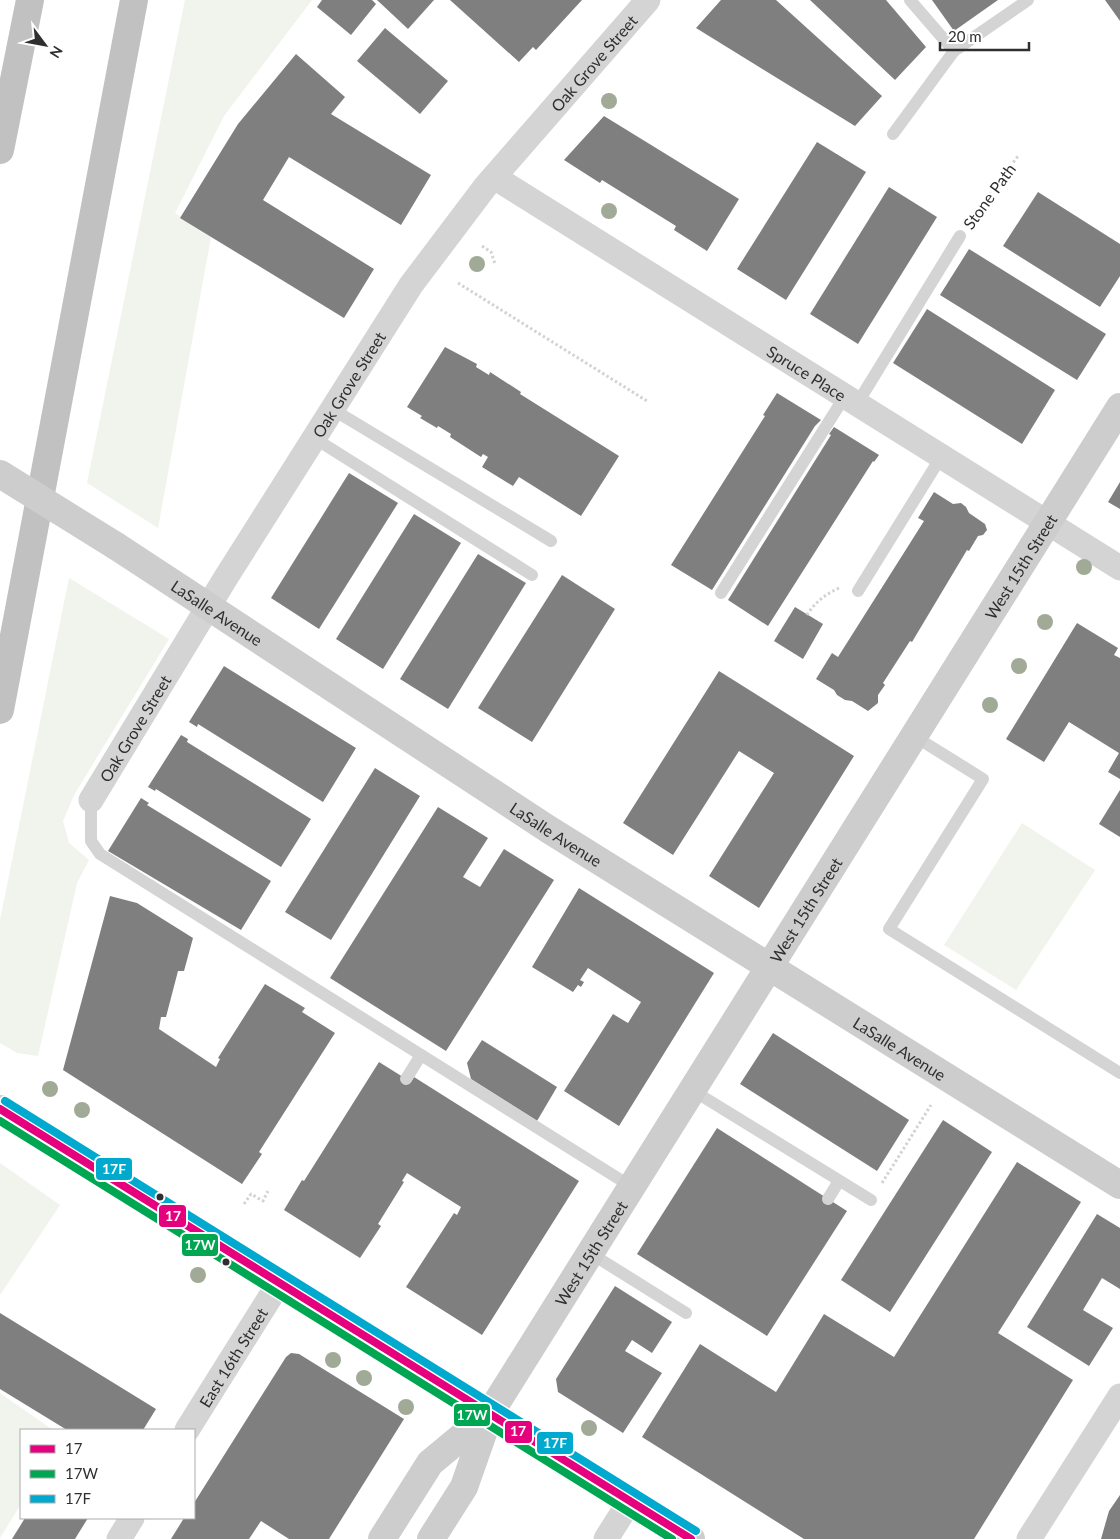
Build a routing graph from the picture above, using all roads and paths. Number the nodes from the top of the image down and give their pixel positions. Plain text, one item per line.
1 (30, 0) edge
2 (134, 0) edge
3 (648, 0) edge
4 (910, 0) edge
5 (1028, 0) edge
6 (954, 51) junction
7 (893, 134) dead end
8 (0, 150) edge
9 (1018, 156) dead end
10 (494, 177) junction
11 (960, 236) joint
12 (482, 246) dead end
13 (495, 264) dead end
14 (458, 283) dead end
15 (851, 400) junction
16 (647, 401) dead end
17 (1120, 407) edge
18 (332, 409) junction
19 (314, 438) junction
20 (942, 457) junction
21 (0, 474) edge
22 (1048, 523) junction
23 (551, 541) dead end
24 (1120, 568) edge
25 (532, 575) dead end
26 (843, 586) dead end
27 (858, 592) dead end
28 (721, 593) dead end
29 (208, 608) junction
30 (808, 615) dead end
31 (0, 710) edge
32 (914, 736) junction
33 (91, 800) joint
34 (770, 967) junction
35 (421, 1055) junction
36 (1120, 1073) edge
37 (406, 1079) dead end
38 (692, 1090) junction
39 (930, 1105) dead end
40 (2, 1110) edge
41 (839, 1181) junction
42 (1120, 1185) edge
43 (632, 1187) junction
44 (268, 1191) dead end
45 (828, 1199) dead end
46 (871, 1200) joint
47 (244, 1204) dead end
48 (590, 1254) junction
49 (279, 1283) junction
50 (686, 1313) dead end
51 (1120, 1396) edge
52 (490, 1413) junction
53 (188, 1429) edge
54 (630, 1501) junction
55 (131, 1519) edge
56 (119, 1539) edge
57 (382, 1539) edge
58 (431, 1539) edge
59 (606, 1539) edge
60 (691, 1539) edge
61 (1029, 1539) edge

1 - 8 highway
2 - 31 highway
3 - 10 street, Oak Grove Street
4 - 6 lane
5 - 6 lane
6 - 7 lane
9 - 11 path, Stone Path
10 - 15 street, Spruce Place
10 - 18 street, Oak Grove Street
11 - 15 lane
12 - 13 path
14 - 16 path
15 - 20 street, Spruce Place
15 - 28 lane
17 - 22 street, West 15th Street
18 - 19 street, Oak Grove Street
18 - 23 lane
19 - 25 lane
19 - 29 street, Oak Grove Street
20 - 22 street, Spruce Place
20 - 27 lane
21 - 29 street, LaSalle Avenue, bridge
22 - 24 street, Spruce Place
22 - 32 street, West 15th Street
26 - 30 path
29 - 33 street, Oak Grove Street
29 - 34 street, LaSalle Avenue
32 - 34 street, West 15th Street
32 - 36 lane
33 - 35 lane
34 - 38 street, West 15th Street
34 - 42 street, LaSalle Avenue
35 - 37 lane
35 - 43 lane
38 - 41 lane
38 - 43 street, West 15th Street
39 - 46 path
40 - 49 street
41 - 45 lane
41 - 46 lane
43 - 48 street, West 15th Street
44 - 47 path
48 - 50 lane
48 - 52 street, West 15th Street
49 - 52 street
49 - 53 street, East 16th Street
51 - 61 street
52 - 54 street
52 - 57 street
52 - 58 street
54 - 59 street
54 - 60 street
55 - 56 street

